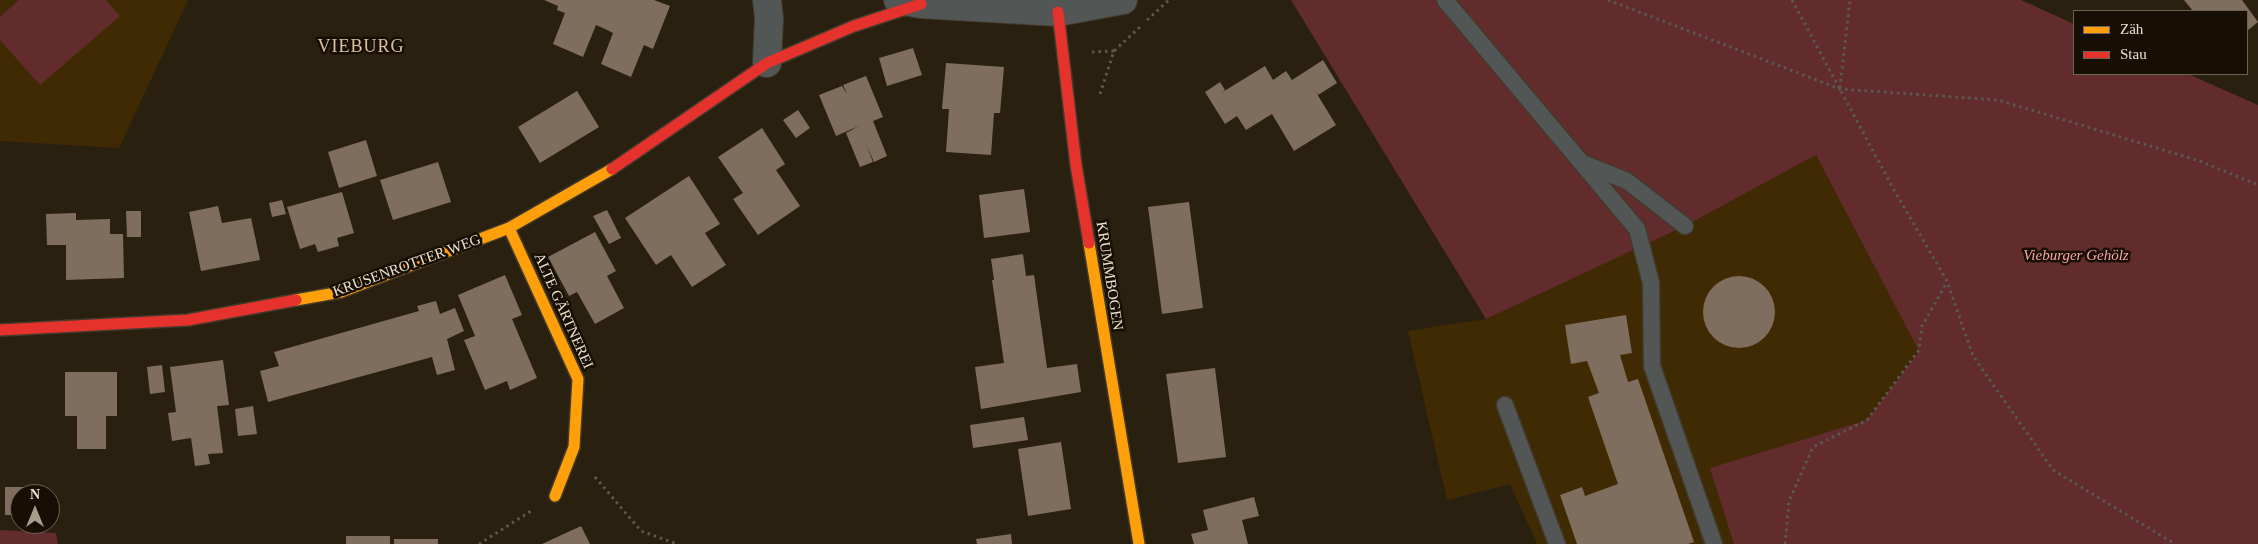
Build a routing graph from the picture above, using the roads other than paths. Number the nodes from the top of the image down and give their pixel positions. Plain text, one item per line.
1 (766, 0) edge
2 (1123, 0) edge
3 (1445, 0) edge
4 (908, 2) edge
5 (1058, 12) junction
6 (767, 63) junction
7 (1582, 163) junction
8 (1686, 226) dead end
9 (508, 228) junction
10 (0, 330) edge
11 (1505, 405) dead end
12 (555, 496) road end
13 (1138, 544) edge
14 (1557, 544) edge
15 (1714, 544) edge

1 - 6 street
2 - 5 street, KRUSENROTTER WEG
3 - 7 lane
4 - 5 street, KRUSENROTTER WEG
4 - 6 street, KRUSENROTTER WEG
5 - 13 street, KRUMMBOGEN
6 - 9 street, KRUSENROTTER WEG
7 - 8 lane
7 - 15 lane
9 - 10 street, KRUSENROTTER WEG
9 - 12 street, ALTE GÄRTNEREI
11 - 14 lane

